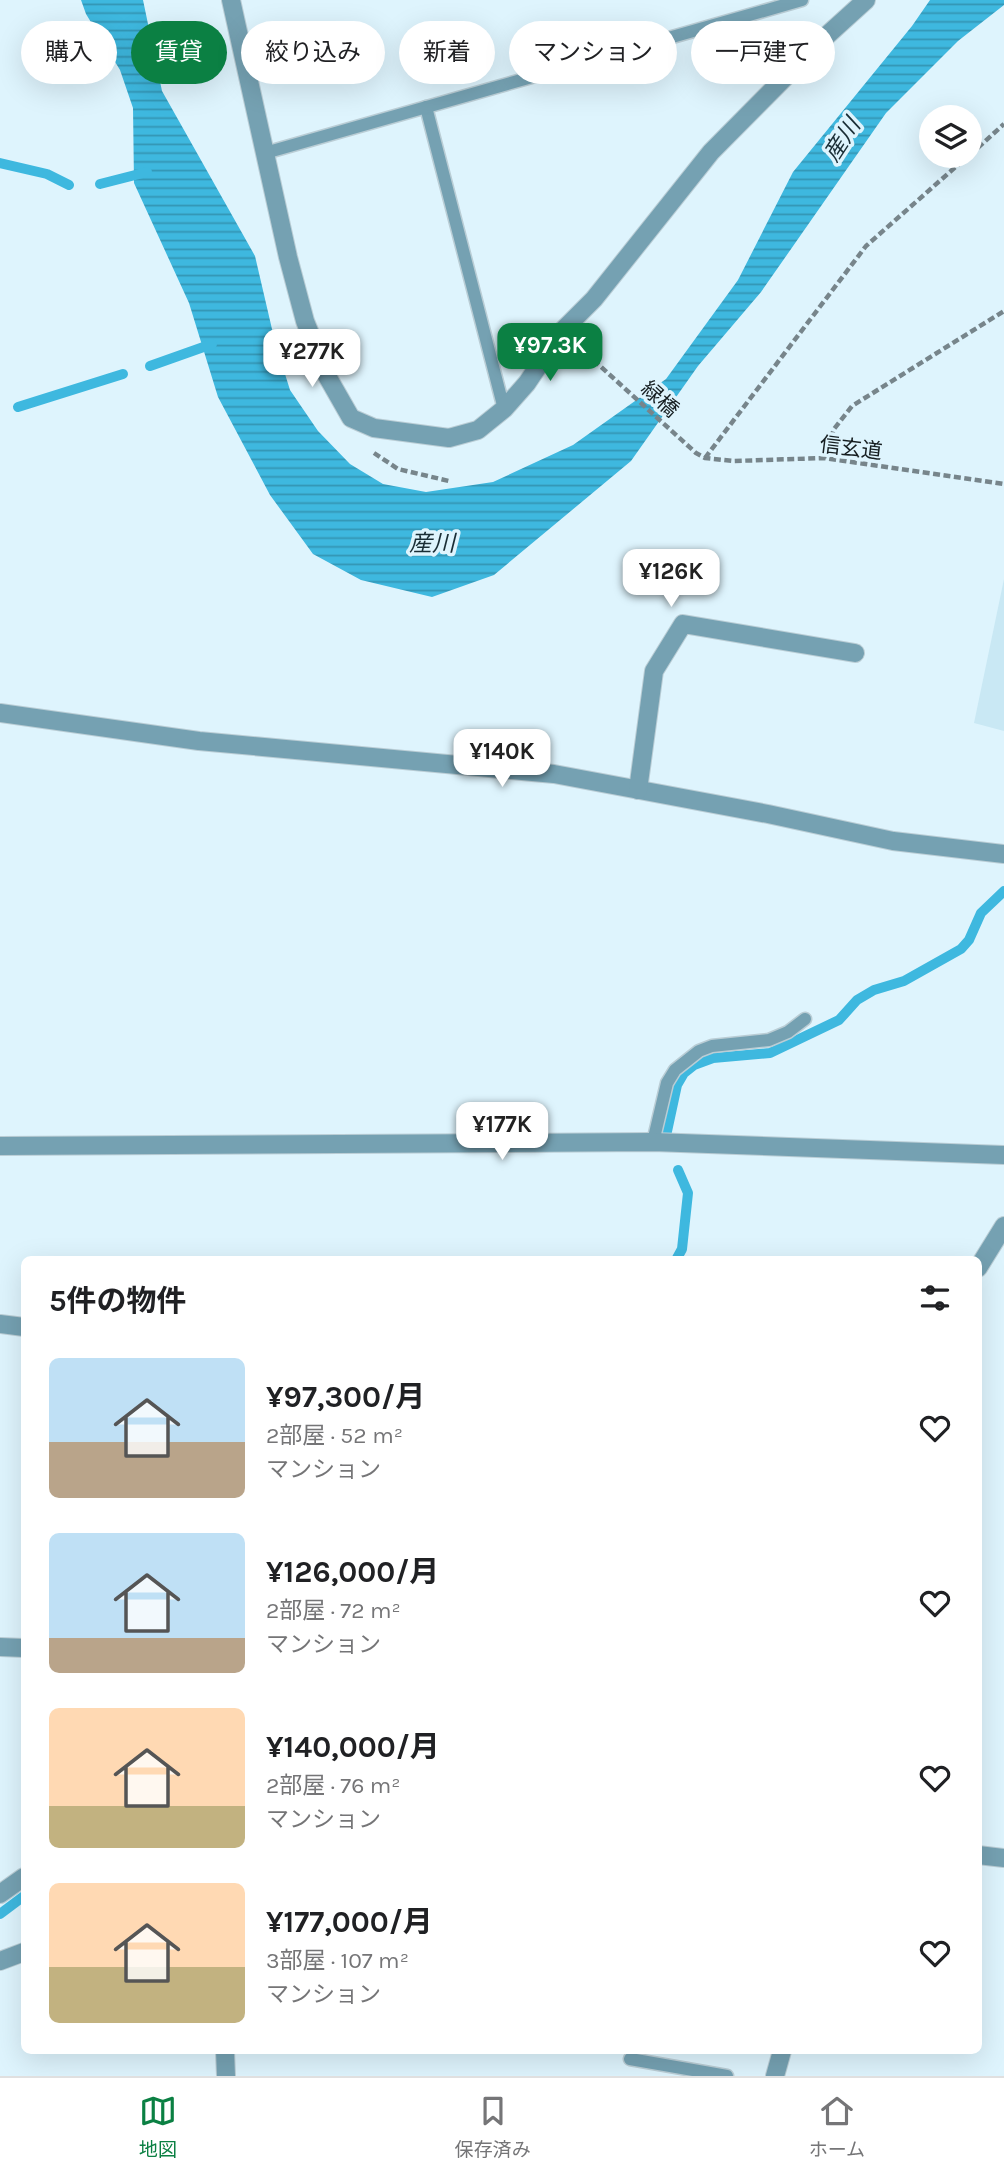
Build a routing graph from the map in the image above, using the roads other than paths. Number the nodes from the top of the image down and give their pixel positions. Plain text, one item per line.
1 (231, 0) edge
2 (802, 0) edge
3 (866, 0) edge
4 (426, 107) junction
5 (265, 153) junction
6 (503, 409) junction
7 (855, 653) dead end
8 (0, 713) edge
9 (638, 790) junction
10 (1004, 854) edge
11 (805, 1019) dead end
12 (653, 1142) junction
13 (0, 1146) edge
14 (1004, 1154) edge
15 (1004, 1226) edge
16 (982, 1262) edge
17 (0, 1324) edge
18 (21, 1327) edge
19 (0, 1647) edge
20 (21, 1648) edge
21 (982, 1855) edge
22 (1004, 1858) edge
23 (21, 1879) edge
24 (0, 1895) edge
25 (21, 1953) edge
26 (0, 1961) edge
27 (225, 2054) edge
28 (781, 2054) edge
29 (630, 2059) dead end
30 (226, 2076) edge
31 (727, 2076) edge
32 (775, 2076) edge

1 - 5 street
2 - 4 lane
3 - 6 street
4 - 5 lane
4 - 6 lane
5 - 6 street
7 - 9 street
8 - 9 street
9 - 10 street
11 - 12 lane
12 - 13 street
12 - 14 street
15 - 16 street
17 - 18 street
19 - 20 street
21 - 22 street
23 - 24 street
25 - 26 street
27 - 30 street
28 - 32 street
29 - 31 lane

